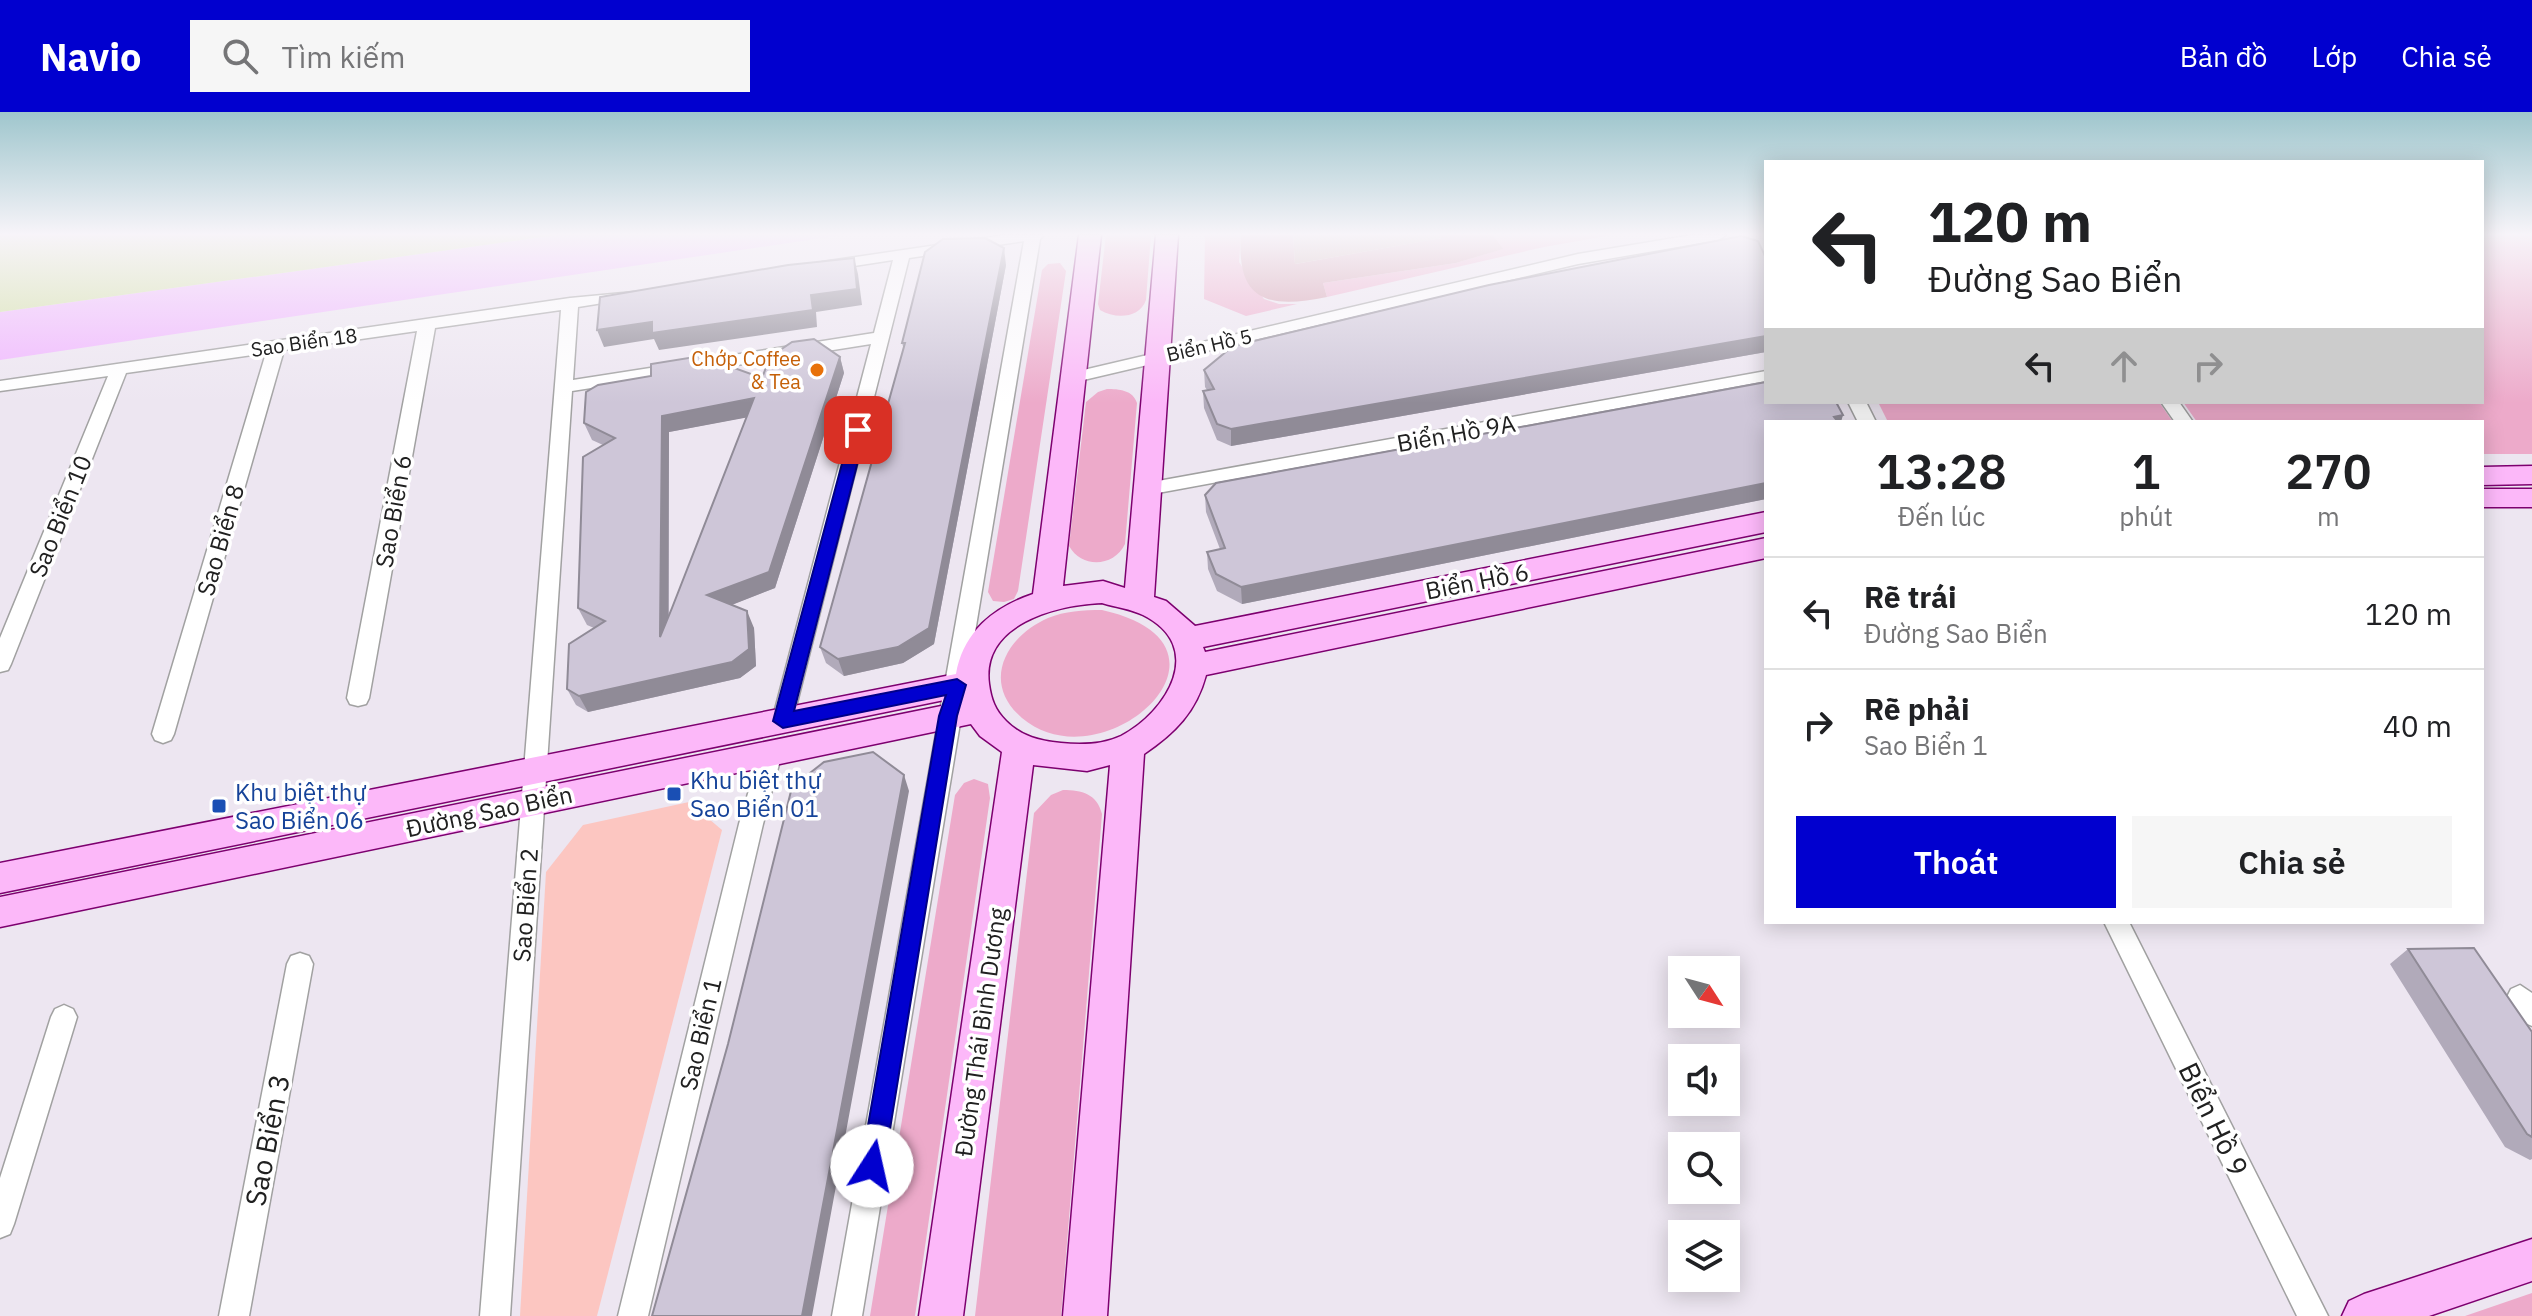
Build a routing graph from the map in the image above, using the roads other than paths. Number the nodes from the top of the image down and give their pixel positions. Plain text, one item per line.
1 (894, 291) edge
2 (1026, 291) edge
3 (1084, 291) edge
4 (1162, 291) edge
5 (1440, 291) edge
6 (639, 293) edge
7 (570, 303) junction
8 (427, 324) junction
9 (883, 337) junction
10 (277, 346) junction
11 (1157, 357) junction
12 (119, 369) junction
13 (1764, 376) edge
14 (1075, 377) junction
15 (0, 386) edge
16 (564, 387) junction
17 (2532, 475) edge
18 (2484, 476) edge
19 (1147, 489) junction
20 (2484, 498) edge
21 (2532, 498) edge
22 (1764, 522) edge
23 (1764, 548) edge
24 (1047, 598) junction
25 (1139, 599) junction
26 (1190, 652) junction
27 (0, 664) edge
28 (358, 698) dead end
29 (964, 698) junction
30 (783, 721) junction
31 (163, 734) dead end
32 (1019, 747) junction
33 (1128, 747) junction
34 (771, 753) junction
35 (534, 786) junction
36 (0, 878) edge
37 (0, 912) edge
38 (2117, 924) edge
39 (300, 964) dead end
40 (64, 1017) dead end
41 (0, 1224) edge
42 (2532, 1260) edge
43 (234, 1316) edge
44 (495, 1316) edge
45 (633, 1316) edge
46 (847, 1316) edge
47 (941, 1316) edge
48 (1085, 1316) edge
49 (2313, 1316) edge
50 (2364, 1316) edge

1 - 9 street
2 - 29 street
3 - 14 main road
4 - 11 main road
5 - 11 street, Biển Hồ 5
6 - 7 street, Sao Biển 18
7 - 8 street, Sao Biển 18
7 - 16 street, Sao Biển 2
8 - 10 street, Sao Biển 18
8 - 28 street, Sao Biển 6
9 - 16 street
9 - 30 street
10 - 12 street, Sao Biển 18
10 - 31 street, Sao Biển 8
11 - 14 street, Biển Hồ 5
11 - 19 main road
12 - 15 street, Sao Biển 18
12 - 27 street, Sao Biển 10
13 - 19 street, Biển Hồ 9A
14 - 24 main road
16 - 35 street, Sao Biển 2
17 - 18 main road
19 - 25 main road
20 - 21 main road
22 - 26 main road, Biển Hồ 6
23 - 26 main road, Biển Hồ 6
24 - 25 main road
24 - 29 main road
25 - 26 main road
26 - 33 main road
29 - 30 main road, Đường Sao Biển
29 - 32 main road
29 - 34 main road, Đường Sao Biển
29 - 46 street
30 - 35 main road, Đường Sao Biển
32 - 33 main road
32 - 47 main road, Đường Thái Bình Dương
33 - 48 main road
34 - 35 main road, Đường Sao Biển
34 - 45 street, Sao Biển 1
35 - 36 main road, Đường Sao Biển
35 - 37 main road, Đường Sao Biển
35 - 44 street, Sao Biển 2
38 - 49 street, Biển Hồ 9
39 - 43 street, Sao Biển 3
40 - 41 street
42 - 50 main road

